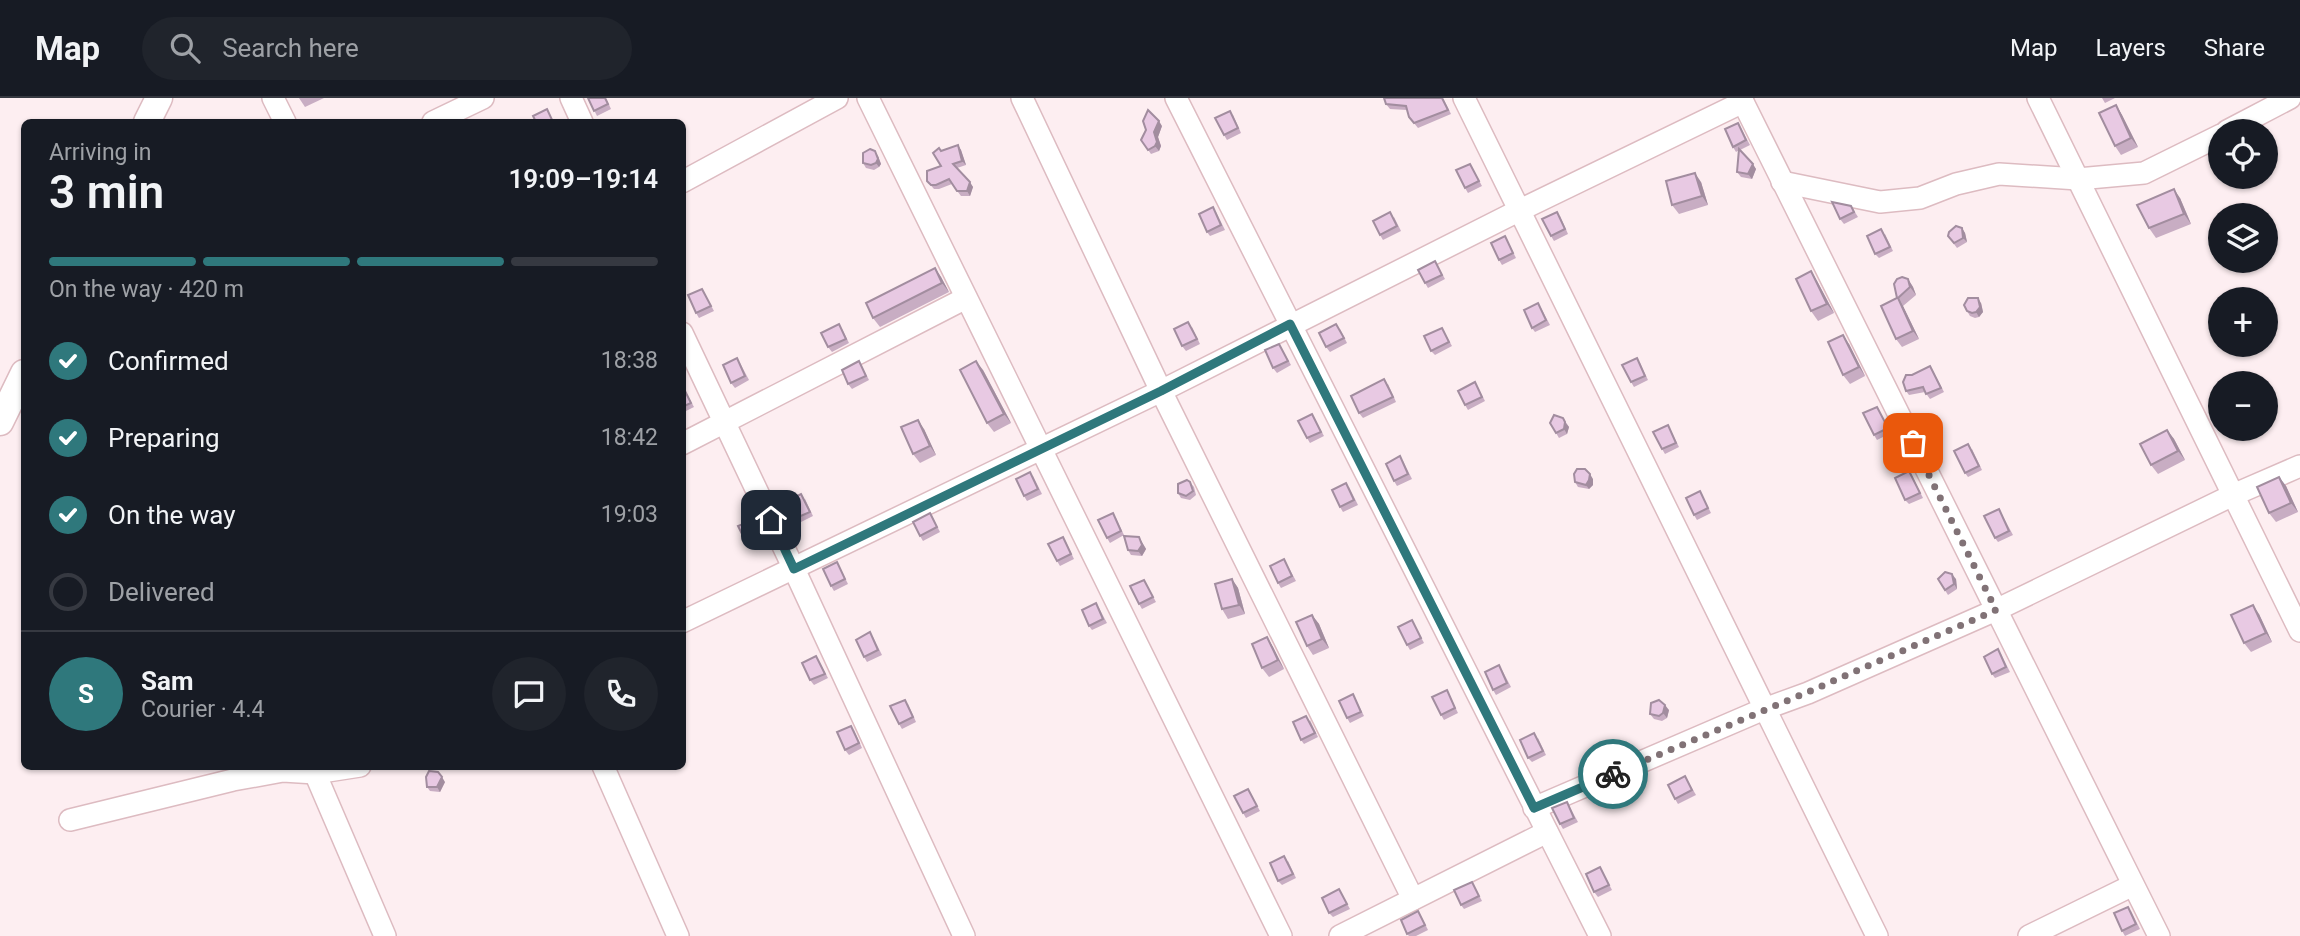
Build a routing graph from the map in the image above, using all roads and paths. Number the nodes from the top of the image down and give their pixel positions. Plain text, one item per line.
1 (159, 98) edge
2 (273, 98) edge
3 (483, 98) edge
4 (570, 98) edge
5 (837, 98) edge
6 (868, 98) edge
7 (1022, 98) edge
8 (1176, 98) edge
9 (1464, 98) edge
10 (2038, 98) edge
11 (2290, 98) edge
12 (1742, 100) edge
13 (148, 119) edge
14 (284, 119) edge
15 (439, 119) edge
16 (580, 119) edge
17 (2250, 119) edge
18 (2208, 141) edge
19 (2078, 179) junction
20 (686, 180) edge
21 (1782, 182) junction
22 (1520, 210) junction
23 (966, 299) junction
24 (1290, 324) junction
25 (686, 342) edge
26 (21, 379) edge
27 (1161, 391) junction
28 (0, 422) edge
29 (725, 422) junction
30 (686, 442) edge
31 (1040, 449) junction
32 (2300, 466) edge
33 (2233, 495) junction
34 (794, 569) junction
35 (1996, 610) junction
36 (686, 620) edge
37 (2300, 631) edge
38 (1764, 709) junction
39 (314, 770) edge
40 (605, 770) edge
41 (1534, 808) junction
42 (70, 820) dead end
43 (1547, 832) junction
44 (2133, 885) junction
45 (1413, 899) junction
46 (384, 936) edge
47 (678, 936) edge
48 (964, 936) edge
49 (1281, 936) edge
50 (1340, 936) edge
51 (1600, 936) edge
52 (1877, 936) edge
53 (2029, 936) edge
54 (2159, 936) edge

1 - 13 main road
2 - 14 street
3 - 15 street
4 - 16 street
5 - 20 street
6 - 23 street
7 - 27 street
8 - 24 street
9 - 22 street
10 - 19 street
11 - 17 street
12 - 21 street
12 - 22 street
18 - 19 street
19 - 21 street
19 - 33 street
21 - 35 street
22 - 24 street
22 - 38 street
23 - 29 street
23 - 31 street
24 - 27 street
24 - 41 street
25 - 29 street
26 - 28 main road
27 - 31 street
27 - 45 street
29 - 30 street
29 - 34 street
31 - 34 street
31 - 49 street
32 - 33 street
33 - 35 street
33 - 37 street
34 - 36 street
34 - 48 street
35 - 38 street
35 - 44 street
38 - 41 street
38 - 52 street
39 - 42 street
39 - 46 street
40 - 47 street
41 - 43 street
43 - 45 street
43 - 51 street
44 - 53 street
44 - 54 street
45 - 50 street

